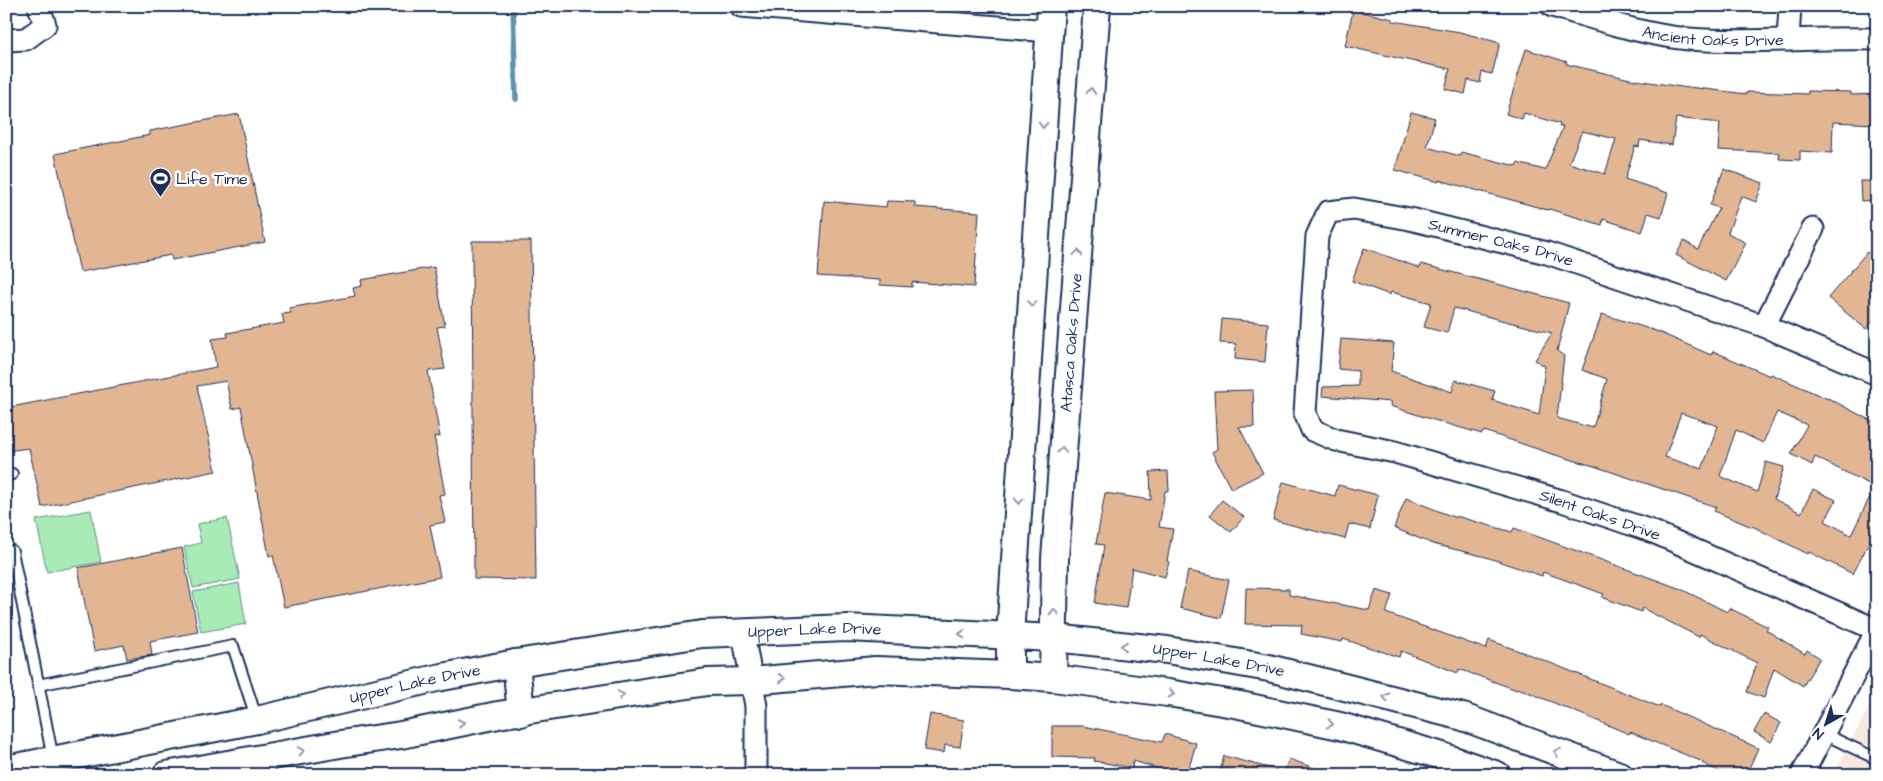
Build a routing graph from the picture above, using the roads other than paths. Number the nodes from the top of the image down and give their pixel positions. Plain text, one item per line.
1 (39, 6) edge
2 (741, 6) edge
3 (1097, 6) edge
4 (1552, 6) edge
5 (1790, 6) edge
6 (1050, 19) edge
7 (1877, 39) edge
8 (6, 40) edge
9 (1788, 40) junction
10 (1813, 229) dead end
11 (1764, 326) junction
12 (1030, 341) junction
13 (1070, 345) junction
14 (1877, 374) edge
15 (1312, 430) joint
16 (6, 552) edge
17 (1877, 630) edge
18 (744, 633) junction
19 (1010, 636) junction
20 (1054, 638) junction
21 (516, 663) junction
22 (1010, 675) junction
23 (1053, 678) junction
24 (751, 681) junction
25 (38, 685) junction
26 (1414, 704) junction
27 (521, 713) junction
28 (257, 720) junction
29 (1824, 734) junction
30 (1402, 744) junction
31 (53, 759) junction
32 (1877, 759) edge
33 (268, 766) edge
34 (6, 769) edge
35 (166, 775) edge
36 (756, 775) edge
37 (1497, 775) edge
38 (1619, 775) edge
39 (1802, 775) edge

1 - 8 street
2 - 6 street
13 -> 3 street, Atasca Oaks Drive
4 - 9 street, Ancient Oaks Drive
5 - 9 street
6 -> 12 street
7 - 9 street, Ancient Oaks Drive
10 - 11 street
11 - 14 street, Summer Oaks Drive
11 - 15 street, Summer Oaks Drive
12 - 13 street
12 -> 19 street
20 -> 13 street, Atasca Oaks Drive
15 - 17 street, Silent Oaks Drive
16 - 25 lane
17 - 29 street
19 -> 18 street, Upper Lake Drive
18 - 21 street, Upper Lake Drive
18 - 24 street
19 - 20 street, Upper Lake Drive
19 - 22 street
20 - 23 street, Atasca Oaks Drive
26 -> 20 street, Upper Lake Drive
21 - 27 street
21 - 28 street, Upper Lake Drive
22 - 23 street
24 -> 22 street
23 -> 30 street
27 -> 24 street
24 - 36 street
25 - 28 lane
25 - 31 lane
26 - 30 street
38 -> 26 street, Upper Lake Drive
33 -> 27 street
28 - 31 street, Upper Lake Drive
28 - 33 street
29 - 32 lane
29 - 39 street
30 - 37 street
31 - 34 street, Upper Lake Drive
33 - 35 street

